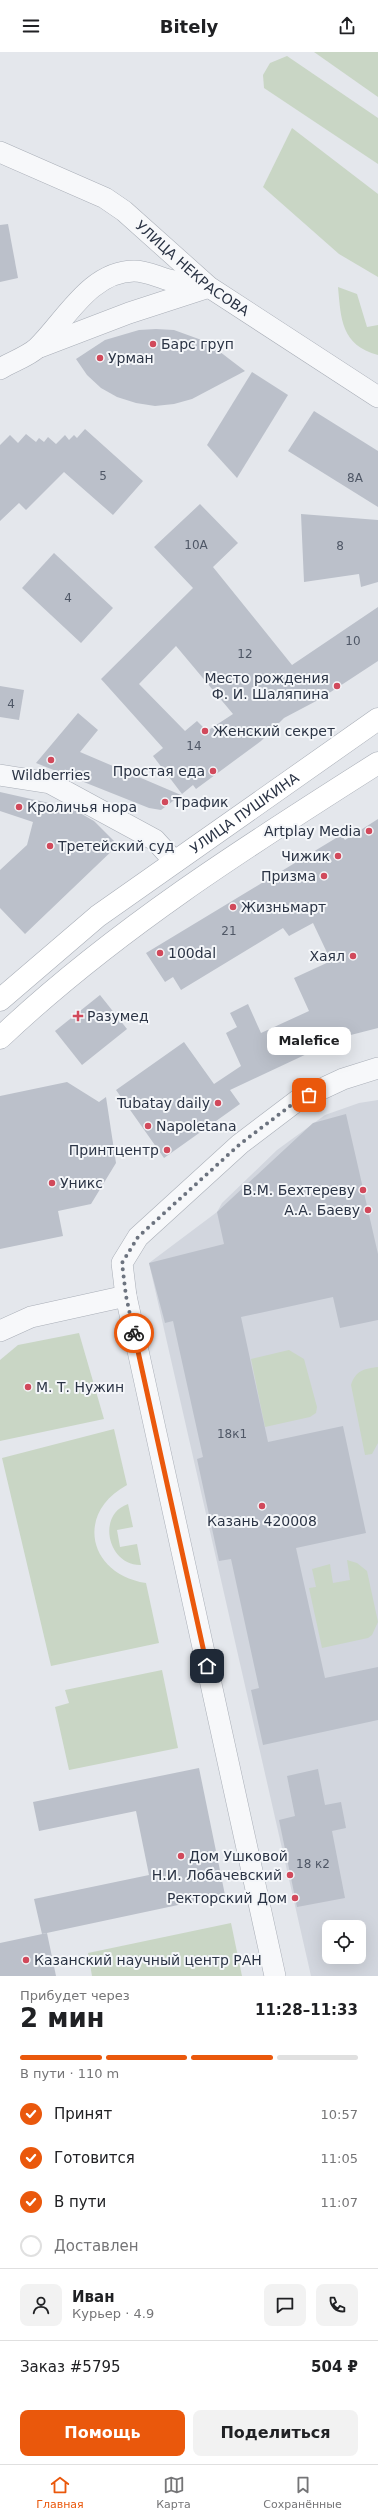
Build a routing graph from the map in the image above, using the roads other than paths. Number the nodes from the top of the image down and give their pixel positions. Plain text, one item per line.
1 (0, 152) edge
2 (209, 287) junction
3 (36, 349) junction
4 (0, 369) edge
5 (378, 398) edge
6 (378, 719) edge
7 (378, 763) edge
8 (0, 775) edge
9 (175, 862) junction
10 (0, 1000) edge
11 (0, 1038) edge
12 (378, 1068) edge
13 (126, 1296) junction
14 (0, 1331) edge
15 (275, 1976) edge

1 - 2 street, УЛИЦА НЕКРАСОВА
2 - 3 street
2 - 3 street
2 - 5 street, УЛИЦА НЕКРАСОВА
3 - 4 street
6 - 9 main road, УЛИЦА ПУШКИНА
7 - 11 main road, УЛИЦА ПУШКИНА
8 - 9 street
9 - 10 main road, УЛИЦА ПУШКИНА
12 - 13 street
13 - 14 street
13 - 15 street

